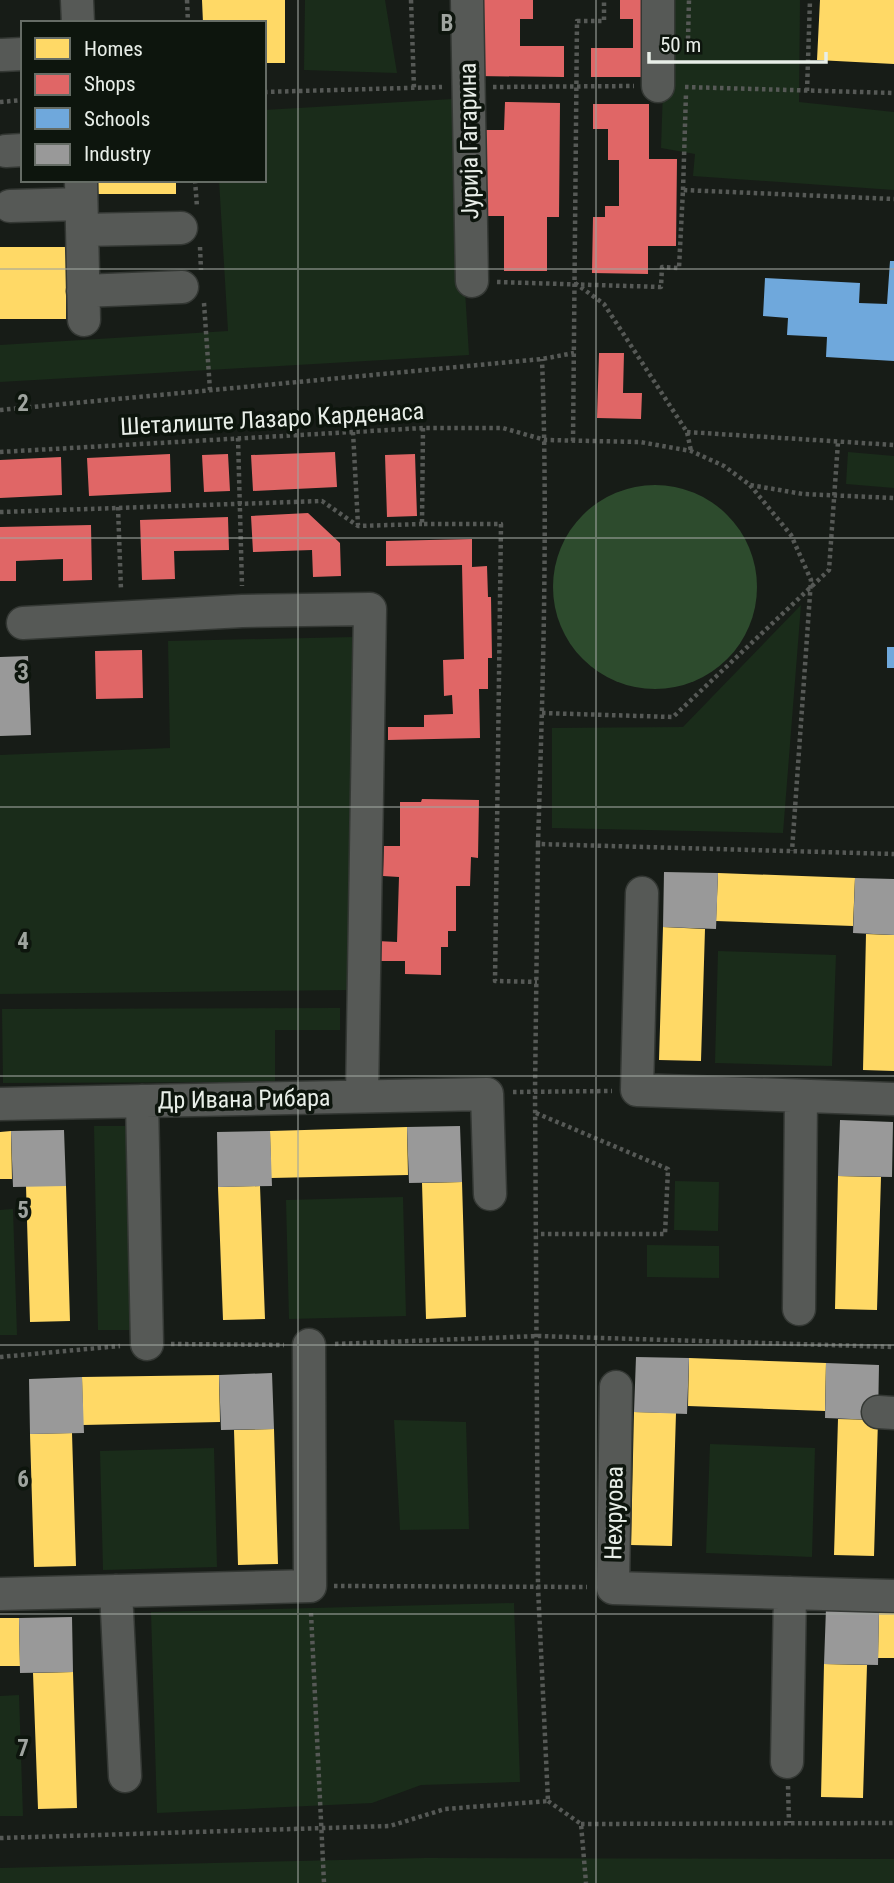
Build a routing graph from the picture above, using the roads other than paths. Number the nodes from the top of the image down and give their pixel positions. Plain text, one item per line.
1 (77, 0) edge
2 (467, 0) edge
3 (658, 0) edge
4 (78, 21) edge
5 (658, 86) road end
6 (81, 205) edge
7 (10, 206) dead end
8 (181, 228) dead end
9 (472, 281) road end
10 (181, 287) dead end
11 (23, 623) dead end
12 (649, 906) dead end
13 (801, 1096) junction
14 (362, 1097) junction
15 (894, 1099) edge
16 (142, 1101) junction
17 (0, 1104) edge
18 (490, 1194) dead end
19 (799, 1308) dead end
20 (146, 1343) road end
21 (309, 1345) road end
22 (616, 1387) dead end
23 (116, 1591) junction
24 (790, 1593) junction
25 (0, 1594) edge
26 (894, 1596) edge
27 (787, 1762) road end
28 (125, 1776) dead end

1 - 4 street
2 - 9 street, Јурија Гагарина
3 - 5 street
6 - 7 street
6 - 8 street
6 - 10 street
11 - 14 street
12 - 13 street
13 - 15 street
13 - 19 street
14 - 16 street, Др Ивана Рибара
14 - 18 street, Др Ивана Рибара
16 - 17 street, Др Ивана Рибара
16 - 20 street
21 - 23 street
22 - 24 street, Нехруова
23 - 25 street
23 - 28 street
24 - 26 street, Нехруова
24 - 27 street

